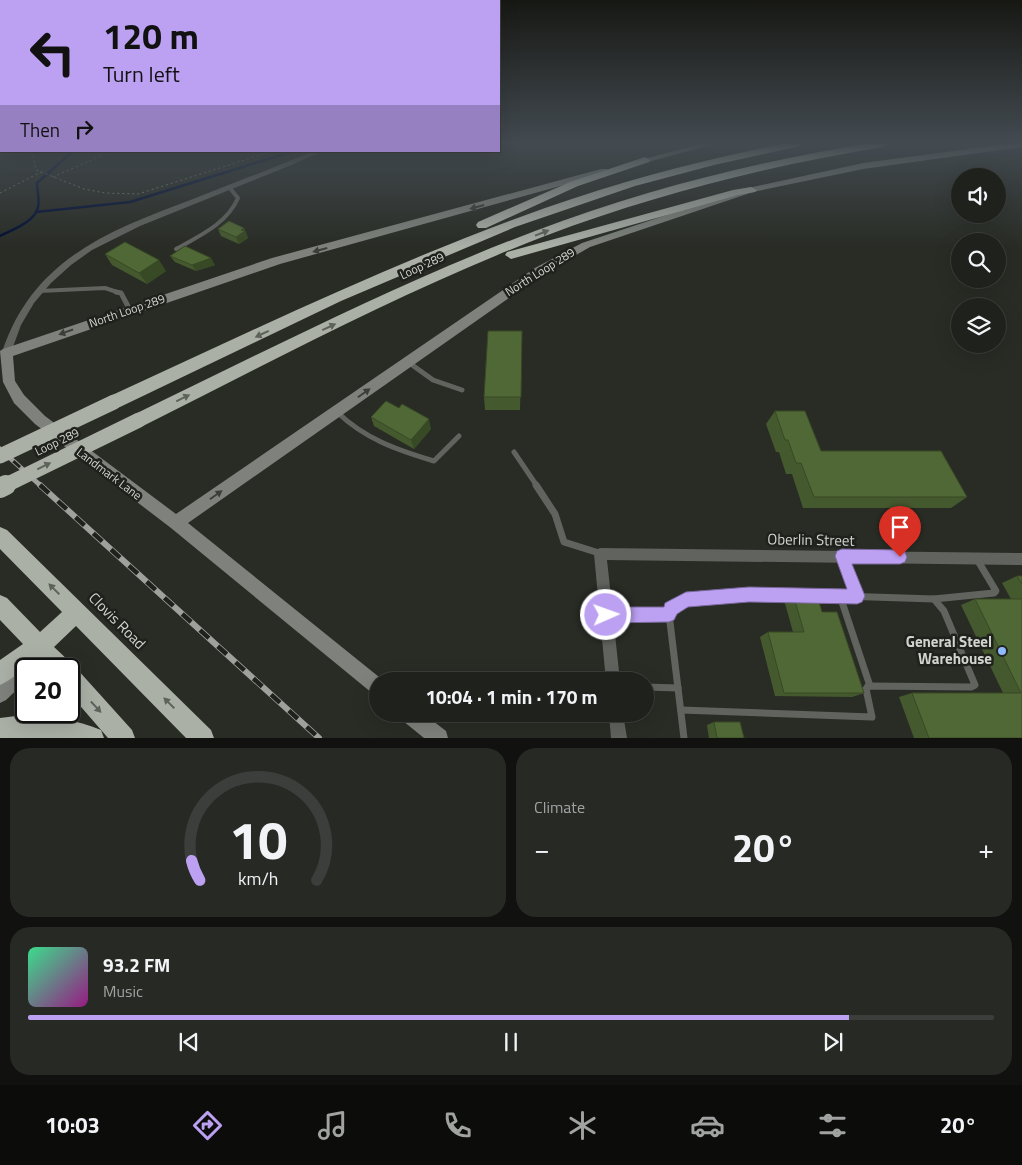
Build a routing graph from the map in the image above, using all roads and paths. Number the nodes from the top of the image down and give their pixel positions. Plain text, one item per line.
1 (28, 178) edge
2 (57, 178) edge
3 (187, 178) edge
4 (251, 178) edge
5 (578, 178) edge
6 (595, 178) edge
7 (651, 178) edge
8 (715, 178) edge
9 (804, 178) edge
10 (229, 187) junction
11 (750, 190) junction
12 (0, 193) edge
13 (176, 249) edge
14 (39, 291) junction
15 (406, 291) junction
16 (322, 306) junction
17 (130, 310) junction
18 (2, 354) edge
19 (408, 362) junction
20 (462, 390) dead end
21 (337, 411) junction
22 (459, 436) dead end
23 (514, 452) dead end
24 (0, 456) edge
25 (0, 488) edge
26 (176, 523) junction
27 (0, 536) edge
28 (600, 554) junction
29 (842, 556) junction
30 (976, 558) junction
31 (1022, 558) edge
32 (840, 596) junction
33 (857, 596) junction
34 (934, 599) junction
35 (0, 605) edge
36 (77, 612) junction
37 (669, 614) junction
38 (606, 615) junction
39 (40, 646) junction
40 (51, 658) edge
41 (612, 672) edge
42 (0, 674) edge
43 (369, 680) edge
44 (870, 686) junction
45 (654, 687) edge
46 (678, 688) junction
47 (80, 690) edge
48 (0, 694) edge
49 (681, 710) junction
50 (420, 722) edge
51 (617, 722) edge
52 (0, 729) edge
53 (93, 738) edge
54 (124, 738) edge
55 (203, 738) edge
56 (439, 738) edge
57 (619, 738) edge
58 (684, 738) edge

1 - 12 path
2 - 3 path
4 - 10 street, Landmark Lane
5 -> 17 main road, North Loop 289
6 - 16 highway
7 - 16 highway, Loop 289
15 -> 8 highway, Loop 289
9 - 11 main road, North Loop 289
10 - 13 lane
10 - 14 street, Landmark Lane
11 - 15 highway
11 - 19 main road, North Loop 289
14 - 17 lane
14 - 18 street, Landmark Lane
25 -> 15 highway, Loop 289, bridge
16 -> 24 highway, Loop 289, bridge
17 -> 18 main road, North Loop 289
18 - 26 main road, Landmark Lane
19 - 20 lane
21 -> 19 main road, North Loop 289
21 - 22 lane
26 -> 21 main road, North Loop 289
23 - 28 lane
26 - 43 main road, Landmark Lane
36 -> 27 highway, Clovis Road
28 - 29 street, Oberlin Street
28 - 38 street
29 - 30 street, Oberlin Street
29 - 33 lane
30 - 31 street, Oberlin Street
30 - 34 lane
32 - 33 lane
32 - 37 lane
32 - 44 lane
33 - 34 lane
34 - 44 lane
35 - 39 highway
36 - 39 highway
55 -> 36 highway, Clovis Road
37 - 38 lane
37 - 46 lane
38 - 41 street
39 - 40 highway
39 - 42 highway
39 - 48 main road
44 - 49 lane
45 - 46 lane
46 - 49 lane
47 -> 54 highway
49 - 58 lane
50 - 56 main road
51 - 57 street
52 - 53 highway

